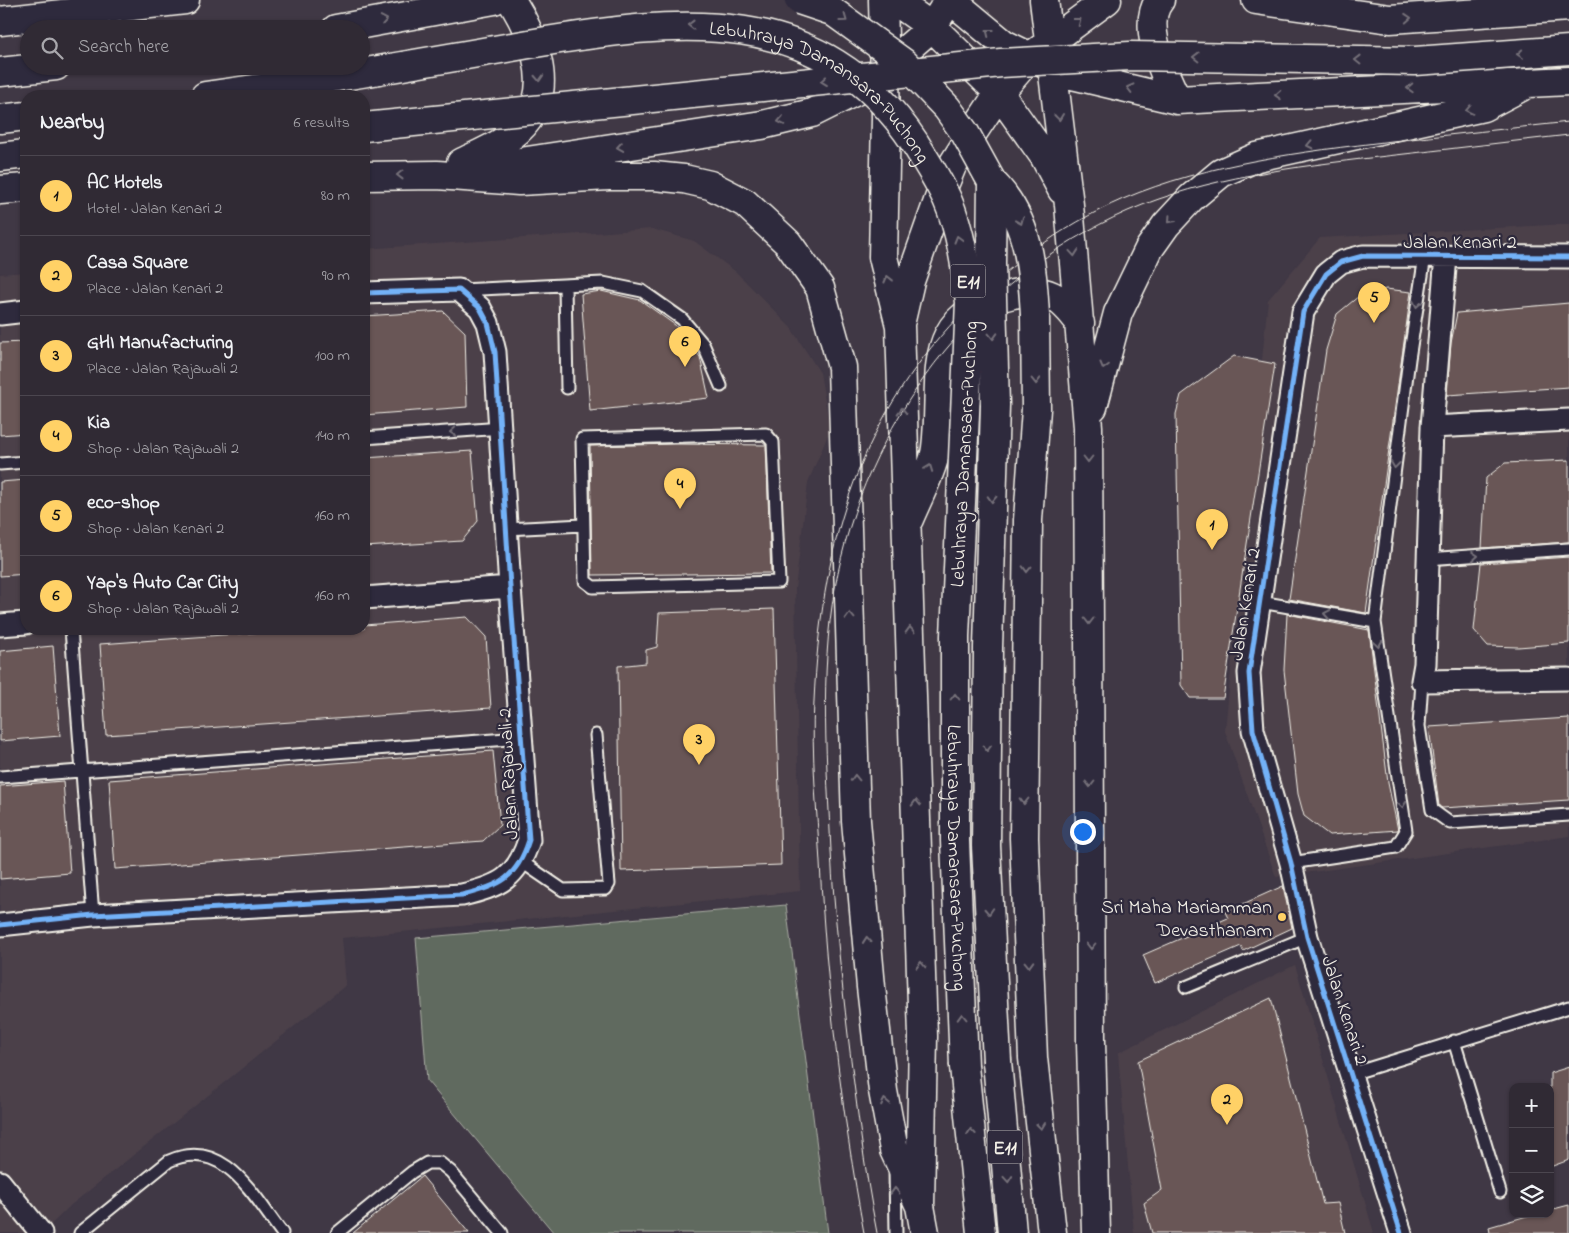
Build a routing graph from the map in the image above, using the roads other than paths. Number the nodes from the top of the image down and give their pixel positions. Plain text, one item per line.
1 (185, 0) edge
2 (494, 0) edge
3 (511, 0) edge
4 (799, 0) edge
5 (883, 0) edge
6 (894, 0) edge
7 (950, 0) edge
8 (1044, 0) edge
9 (1107, 0) edge
10 (1160, 0) edge
11 (1256, 0) edge
12 (1569, 7) edge
13 (0, 21) edge
14 (370, 23) edge
15 (932, 27) junction
16 (1569, 50) edge
17 (1044, 56) junction
18 (884, 68) junction
19 (20, 70) edge
20 (370, 71) edge
21 (0, 72) edge
22 (349, 75) edge
23 (1569, 81) edge
24 (1529, 83) junction
25 (247, 90) edge
26 (999, 93) junction
27 (1177, 100) junction
28 (20, 117) edge
29 (0, 119) edge
30 (370, 126) edge
31 (20, 155) edge
32 (0, 157) edge
33 (437, 175) junction
34 (370, 176) edge
35 (992, 182) junction
36 (20, 188) edge
37 (0, 190) edge
38 (1069, 205) junction
39 (1425, 256) junction
40 (1446, 256) junction
41 (1569, 257) edge
42 (565, 286) junction
43 (459, 290) junction
44 (370, 293) edge
45 (20, 312) edge
46 (0, 314) edge
47 (1080, 323) junction
48 (900, 326) junction
49 (721, 386) dead end
50 (567, 388) dead end
51 (1569, 420) edge
52 (1088, 427) junction
53 (1432, 427) junction
54 (502, 428) junction
55 (370, 438) edge
56 (20, 462) edge
57 (0, 464) edge
58 (583, 525) junction
59 (506, 529) junction
60 (905, 530) junction
61 (1569, 549) edge
62 (1427, 559) junction
63 (510, 587) junction
64 (370, 598) edge
65 (1260, 602) junction
66 (1375, 622) junction
67 (20, 623) edge
68 (0, 625) edge
69 (71, 635) edge
70 (1569, 679) edge
71 (1422, 681) junction
72 (596, 735) dead end
73 (521, 738) junction
74 (82, 771) junction
75 (0, 777) edge
76 (1569, 815) edge
77 (522, 862) junction
78 (1291, 863) junction
79 (93, 915) junction
80 (0, 925) edge
81 (1307, 937) junction
82 (1186, 987) dead end
83 (1569, 1007) edge
84 (1454, 1041) junction
85 (1351, 1074) junction
86 (894, 1150) junction
87 (0, 1182) edge
88 (1500, 1192) dead end
89 (920, 1206) junction
90 (41, 1233) edge
91 (80, 1233) edge
92 (282, 1233) edge
93 (337, 1233) edge
94 (502, 1233) edge
95 (896, 1233) edge
96 (925, 1233) edge
97 (981, 1233) edge
98 (1012, 1233) edge
99 (1052, 1233) edge
100 (1096, 1233) edge
101 (1401, 1233) edge

1 - 13 highway
14 -> 2 highway
3 -> 33 highway
4 -> 35 highway, bridge
5 - 18 highway
6 - 15 highway
7 - 15 highway
17 -> 7 highway
8 - 17 highway
17 -> 9 highway
10 - 27 highway
11 -> 12 highway
15 - 18 highway
15 - 26 highway
16 -> 30 highway, bridge
17 - 26 highway
27 -> 17 highway
17 -> 38 highway
18 -> 33 highway
48 -> 18 highway
19 - 21 highway
97 -> 20 highway, Lebuhraya Damansara–Puchong / E11, bridge
22 -> 25 highway, Lebuhraya Damansara–Puchong / E11, bridge
23 - 24 highway
24 -> 27 highway
24 -> 52 highway
26 - 38 highway
26 - 48 highway
28 - 29 highway
31 - 32 highway
33 -> 34 highway
86 -> 33 highway
35 -> 98 highway, Lebuhraya Damansara–Puchong / E11, bridge
35 -> 99 highway, bridge
36 - 37 highway
38 -> 47 highway
39 - 40 street, Jalan Kenari 2
39 - 65 street, Jalan Kenari 2
39 -> 66 lane
40 - 41 street, Jalan Kenari 2
40 - 53 street
42 - 43 lane
42 - 49 lane
42 - 50 lane
43 - 44 street
43 - 54 street, Jalan Rajawali 2
45 - 46 street
47 - 52 highway
60 -> 47 highway
60 -> 48 highway
51 - 53 street
52 -> 100 highway
53 - 62 street
54 -> 55 lane
54 - 59 street, Jalan Rajawali 2
56 - 57 lane
58 - 58 lane
58 - 59 lane
59 - 63 street, Jalan Rajawali 2
89 -> 60 highway
62 -> 61 lane
62 - 71 street
63 - 64 street
63 - 73 street, Jalan Rajawali 2
66 -> 65 lane
65 - 78 street, Jalan Kenari 2
66 -> 78 lane
67 - 68 street
69 - 74 lane
70 - 71 street
71 - 76 lane
72 - 77 lane
73 - 74 lane
73 - 77 street, Jalan Rajawali 2
74 - 75 lane
74 - 79 lane
77 - 79 street, Jalan Rajawali 2
78 - 81 street, Jalan Kenari 2
79 - 80 street, Jalan Rajawali 2
81 - 82 lane
81 - 85 street, Jalan Kenari 2
83 - 84 lane
84 - 85 lane
84 - 88 lane
85 - 101 street, Jalan Kenari 2
86 - 89 highway
95 -> 86 lane
87 - 90 street
89 - 96 highway
91 - 92 lane
93 - 94 lane

